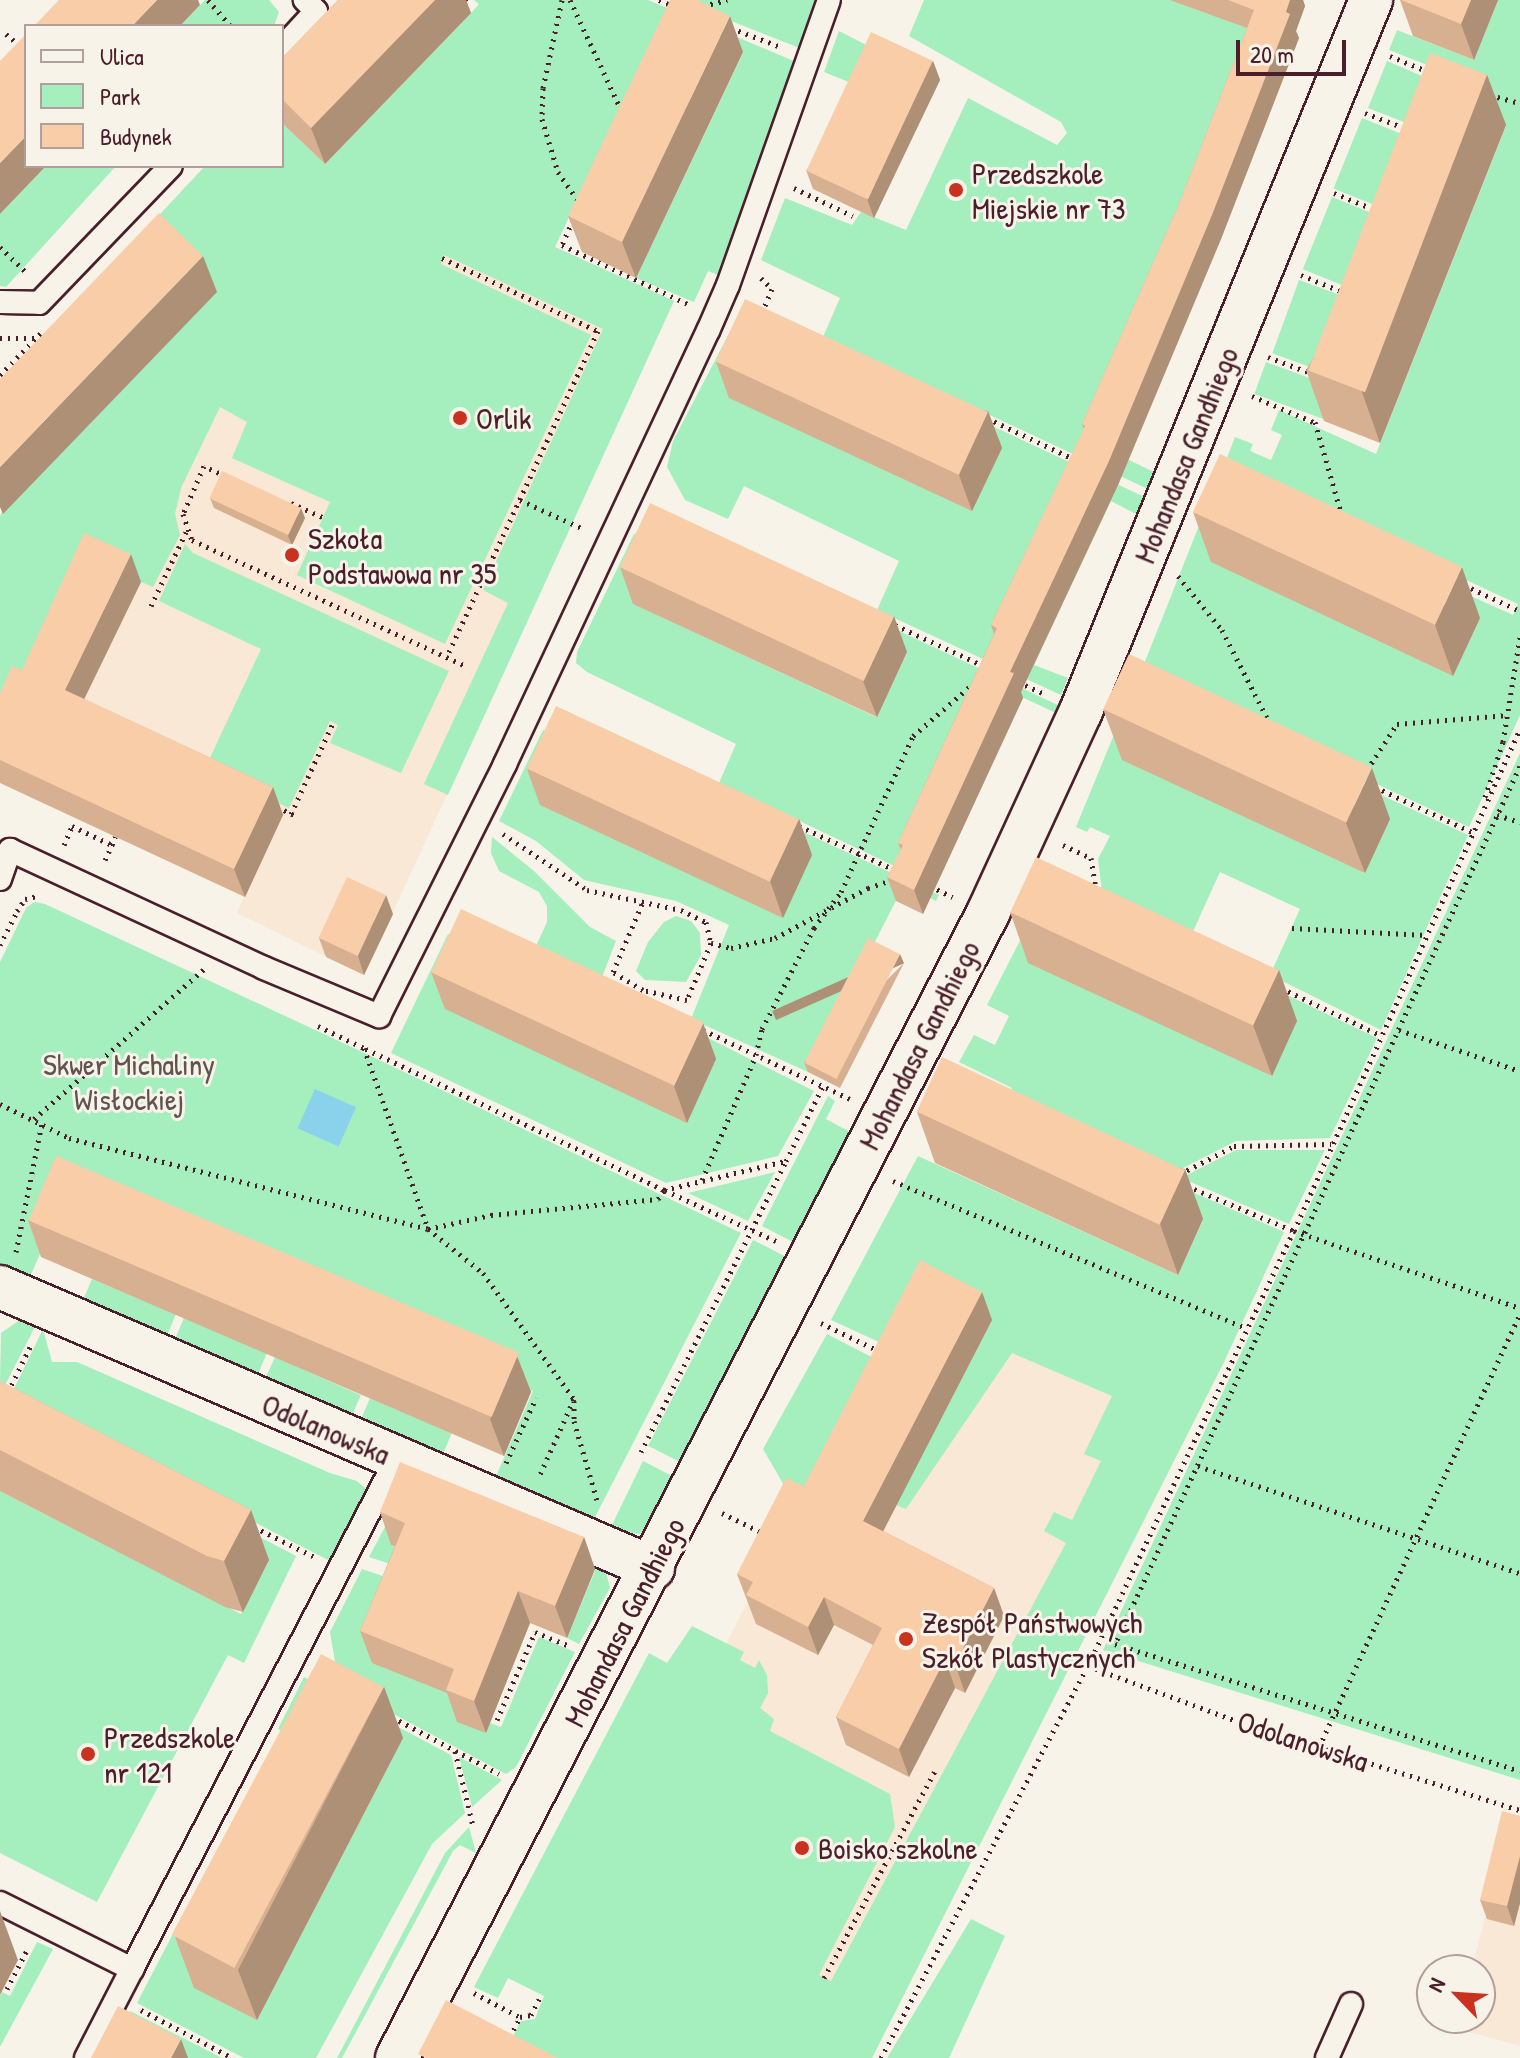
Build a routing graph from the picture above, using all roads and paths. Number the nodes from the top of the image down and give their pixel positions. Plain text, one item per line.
1 (208, 0) edge
2 (305, 0) edge
3 (562, 0) edge
4 (570, 0) edge
5 (659, 0) edge
6 (727, 0) edge
7 (829, 0) edge
8 (1371, 0) edge
9 (674, 6) junction
10 (697, 8) edge
11 (682, 10) edge
12 (668, 19) edge
13 (229, 24) edge
14 (724, 26) edge
15 (6, 34) dead end
16 (284, 46) edge
17 (24, 49) edge
18 (1384, 53) dead end
19 (808, 58) junction
20 (1444, 78) edge
21 (1484, 93) edge
22 (630, 99) edge
23 (1520, 103) edge
24 (1361, 111) dead end
25 (623, 114) junction
26 (619, 122) edge
27 (1420, 134) edge
28 (169, 168) edge
29 (790, 186) dead end
30 (1329, 191) dead end
31 (587, 192) edge
32 (581, 204) junction
33 (591, 208) edge
34 (1388, 215) edge
35 (853, 216) dead end
36 (442, 258) dead end
37 (1296, 273) dead end
38 (1346, 293) edge
39 (0, 302) edge
40 (761, 313) edge
41 (715, 315) junction
42 (775, 319) edge
43 (0, 338) edge
44 (35, 338) edge
45 (1263, 355) dead end
46 (11, 364) edge
47 (20, 373) edge
48 (1313, 374) edge
49 (1247, 394) dead end
50 (976, 413) edge
51 (1085, 464) edge
52 (227, 476) edge
53 (282, 499) edge
54 (520, 500) junction
55 (323, 517) dead end
56 (572, 524) dead end
57 (1345, 524) edge
58 (188, 529) junction
59 (1175, 573) dead end
60 (1462, 584) dead end
61 (151, 606) dead end
62 (1520, 611) edge
63 (883, 620) edge
64 (1520, 637) edge
65 (447, 657) junction
66 (464, 665) dead end
67 (983, 666) junction
68 (997, 672) edge
69 (1011, 678) edge
70 (1081, 711) junction
71 (1509, 715) junction
72 (333, 723) dead end
73 (1272, 727) edge
74 (1520, 729) edge
75 (1520, 766) edge
76 (1362, 778) edge
77 (1374, 787) dead end
78 (266, 802) edge
79 (1497, 815) junction
80 (786, 820) edge
81 (477, 821) junction
82 (1478, 821) junction
83 (1520, 822) edge
84 (1472, 832) junction
85 (1060, 843) dead end
86 (112, 845) dead end
87 (5, 848) edge
88 (857, 852) junction
89 (105, 860) dead end
90 (0, 879) edge
91 (920, 881) edge
92 (52, 902) dead end
93 (1099, 902) edge
94 (642, 904) junction
95 (827, 910) junction
96 (988, 913) junction
97 (1292, 928) dead end
98 (1427, 935) junction
99 (2, 936) edge
100 (711, 943) junction
101 (0, 945) edge
102 (225, 950) junction
103 (187, 965) dead end
104 (201, 971) junction
105 (215, 978) dead end
106 (1275, 985) edge
107 (310, 1022) dead end
108 (701, 1030) edge
109 (1399, 1030) junction
110 (1382, 1036) junction
111 (389, 1045) dead end
112 (364, 1048) junction
113 (756, 1055) junction
114 (383, 1057) junction
115 (1520, 1071) edge
116 (823, 1086) junction
117 (0, 1104) edge
118 (882, 1114) junction
119 (34, 1119) junction
120 (42, 1123) junction
121 (1331, 1144) junction
122 (786, 1161) junction
123 (856, 1166) junction
124 (702, 1181) junction
125 (664, 1190) junction
126 (428, 1229) junction
127 (753, 1230) junction
128 (1294, 1231) junction
129 (1306, 1232) junction
130 (810, 1256) junction
131 (6, 1286) edge
132 (1520, 1308) edge
133 (50, 1309) junction
134 (1520, 1314) edge
135 (821, 1323) dead end
136 (1247, 1328) junction
137 (877, 1350) edge
138 (0, 1385) edge
139 (536, 1398) dead end
140 (574, 1399) junction
141 (641, 1452) dead end
142 (396, 1460) junction
143 (1198, 1466) junction
144 (501, 1473) dead end
145 (600, 1509) dead end
146 (524, 1511) junction
147 (720, 1512) dead end
148 (244, 1535) edge
149 (767, 1535) edge
150 (1416, 1539) junction
151 (653, 1568) junction
152 (339, 1570) junction
153 (1520, 1573) edge
154 (581, 1651) dead end
155 (1088, 1666) junction
156 (1335, 1712) junction
157 (387, 1715) dead end
158 (497, 1720) dead end
159 (1319, 1747) junction
160 (455, 1751) junction
161 (935, 1771) dead end
162 (1520, 1771) edge
163 (501, 1775) dead end
164 (1520, 1810) edge
165 (476, 1840) dead end
166 (0, 1903) edge
167 (28, 1948) dead end
168 (132, 1969) junction
169 (824, 1978) dead end
170 (7, 1989) dead end
171 (466, 1989) dead end
172 (118, 1997) junction
173 (540, 1997) dead end
174 (1351, 2004) dead end
175 (520, 2017) junction
176 (510, 2045) edge
177 (86, 2058) edge
178 (233, 2058) edge
179 (397, 2058) edge
180 (881, 2058) edge
181 (1327, 2058) edge

1 - 13 path
2 - 16 lane
3 - 32 path
4 - 25 path
5 - 9 path
6 - 10 path
7 - 19 lane
8 - 70 street, Mohandasa Gandhiego
9 - 11 path
9 - 12 path
14 - 19 path
15 - 17 path
18 - 20 path
19 - 41 lane
21 - 23 path
22 - 25 path
24 - 27 path
25 - 26 path
28 - 39 lane
29 - 35 path
30 - 34 path
31 - 32 path
32 - 33 path
32 - 41 path
36 - 54 path
37 - 38 path
40 - 42 path
41 - 81 lane
43 - 44 path
45 - 48 path
46 - 47 path
49 - 57 path
50 - 51 path
52 - 58 path
53 - 55 path
54 - 56 path
54 - 65 path
58 - 61 path
58 - 65 path
59 - 73 path
60 - 62 path
63 - 67 path
64 - 71 path
65 - 66 path
67 - 68 path
67 - 88 path
69 - 70 path
70 - 96 street, Mohandasa Gandhiego
71 - 76 path
71 - 82 path
72 - 78 path
74 - 82 path
75 - 79 path
77 - 84 path
79 - 83 path
79 - 109 path
80 - 88 path
81 - 94 path
81 - 102 lane
82 - 84 path
84 - 98 path
85 - 93 path
86 - 89 path
87 - 90 lane
87 - 102 lane
88 - 95 path
88 - 95 path
91 - 96 path
92 - 99 path
94 - 100 path
94 - 100 path
95 - 100 path
95 - 113 path
96 - 118 street, Mohandasa Gandhiego
97 - 98 path
98 - 110 path
99 - 101 path
102 - 104 path
103 - 104 path
104 - 105 path
104 - 119 path
106 - 110 path
107 - 112 path
108 - 113 path
109 - 115 path
109 - 129 path
110 - 121 path
111 - 114 path
112 - 114 path
112 - 126 path
113 - 116 path
113 - 124 path
114 - 125 path
116 - 118 path
116 - 122 path
117 - 119 path
118 - 123 street, Mohandasa Gandhiego
119 - 120 path
120 - 126 path
120 - 131 path
121 - 128 path
121 - 128 path
122 - 124 path
122 - 127 path
123 - 130 street, Mohandasa Gandhiego
123 - 136 path
124 - 125 path
125 - 126 path
125 - 127 path
126 - 140 path
127 - 130 path
127 - 141 path
128 - 129 path
128 - 136 path
129 - 132 path
129 - 143 path
130 - 151 street, Mohandasa Gandhiego
131 - 133 street, Odolanowska
133 - 138 path
133 - 142 street, Odolanowska
134 - 150 path
135 - 137 path
136 - 155 path
139 - 144 path
140 - 145 path
140 - 146 path
142 - 146 street, Odolanowska
142 - 152 lane
143 - 150 path
143 - 156 path
146 - 151 street, Odolanowska
147 - 149 path
148 - 152 path
150 - 153 path
150 - 156 path
151 - 179 street, Mohandasa Gandhiego
152 - 168 lane
154 - 158 path
155 - 159 path, Odolanowska
155 - 180 path
156 - 159 path
156 - 162 path
157 - 160 path
159 - 164 path, Odolanowska
160 - 163 path
160 - 165 path
161 - 169 path
166 - 168 lane
167 - 170 path
168 - 172 lane
171 - 175 path
172 - 177 lane
172 - 178 path
173 - 175 path
174 - 181 lane
175 - 176 path

